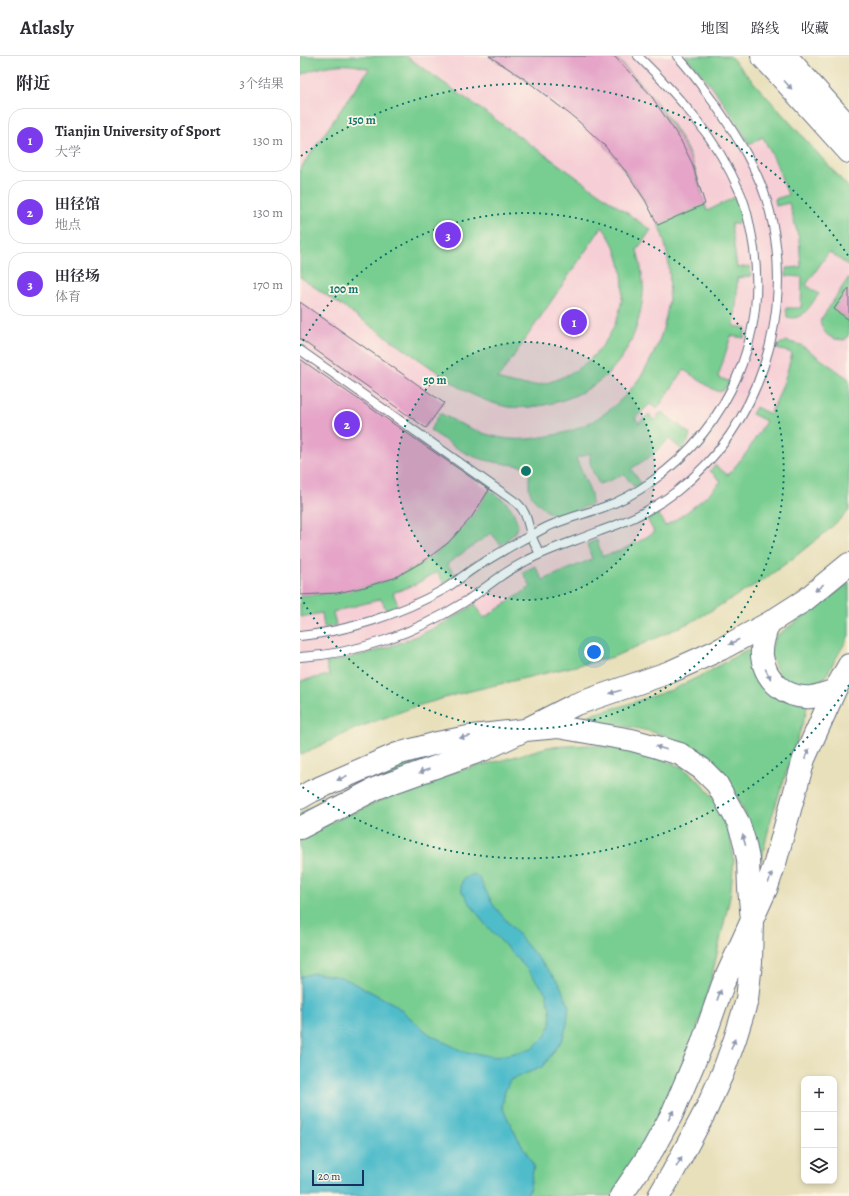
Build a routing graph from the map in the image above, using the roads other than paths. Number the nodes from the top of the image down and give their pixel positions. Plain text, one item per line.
1 (638, 56) edge
2 (677, 56) edge
3 (762, 56) edge
4 (786, 56) edge
5 (849, 127) edge
6 (849, 152) edge
7 (300, 350) edge
8 (531, 536) junction
9 (540, 554) junction
10 (849, 564) edge
11 (769, 623) junction
12 (300, 636) edge
13 (300, 657) edge
14 (849, 665) edge
15 (834, 690) junction
16 (524, 730) junction
17 (300, 798) edge
18 (300, 828) edge
19 (752, 920) junction
20 (663, 1193) edge
21 (621, 1196) edge

1 - 8 lane
2 - 9 lane
3 -> 6 main road
4 - 5 main road
7 - 8 lane
8 - 9 lane
8 - 12 lane
9 - 13 lane
10 -> 11 main road
11 -> 15 main road
11 -> 16 main road
14 - 15 main road
19 -> 15 main road
16 -> 17 main road
16 -> 18 main road
19 -> 16 main road
20 -> 19 main road
21 -> 19 main road

